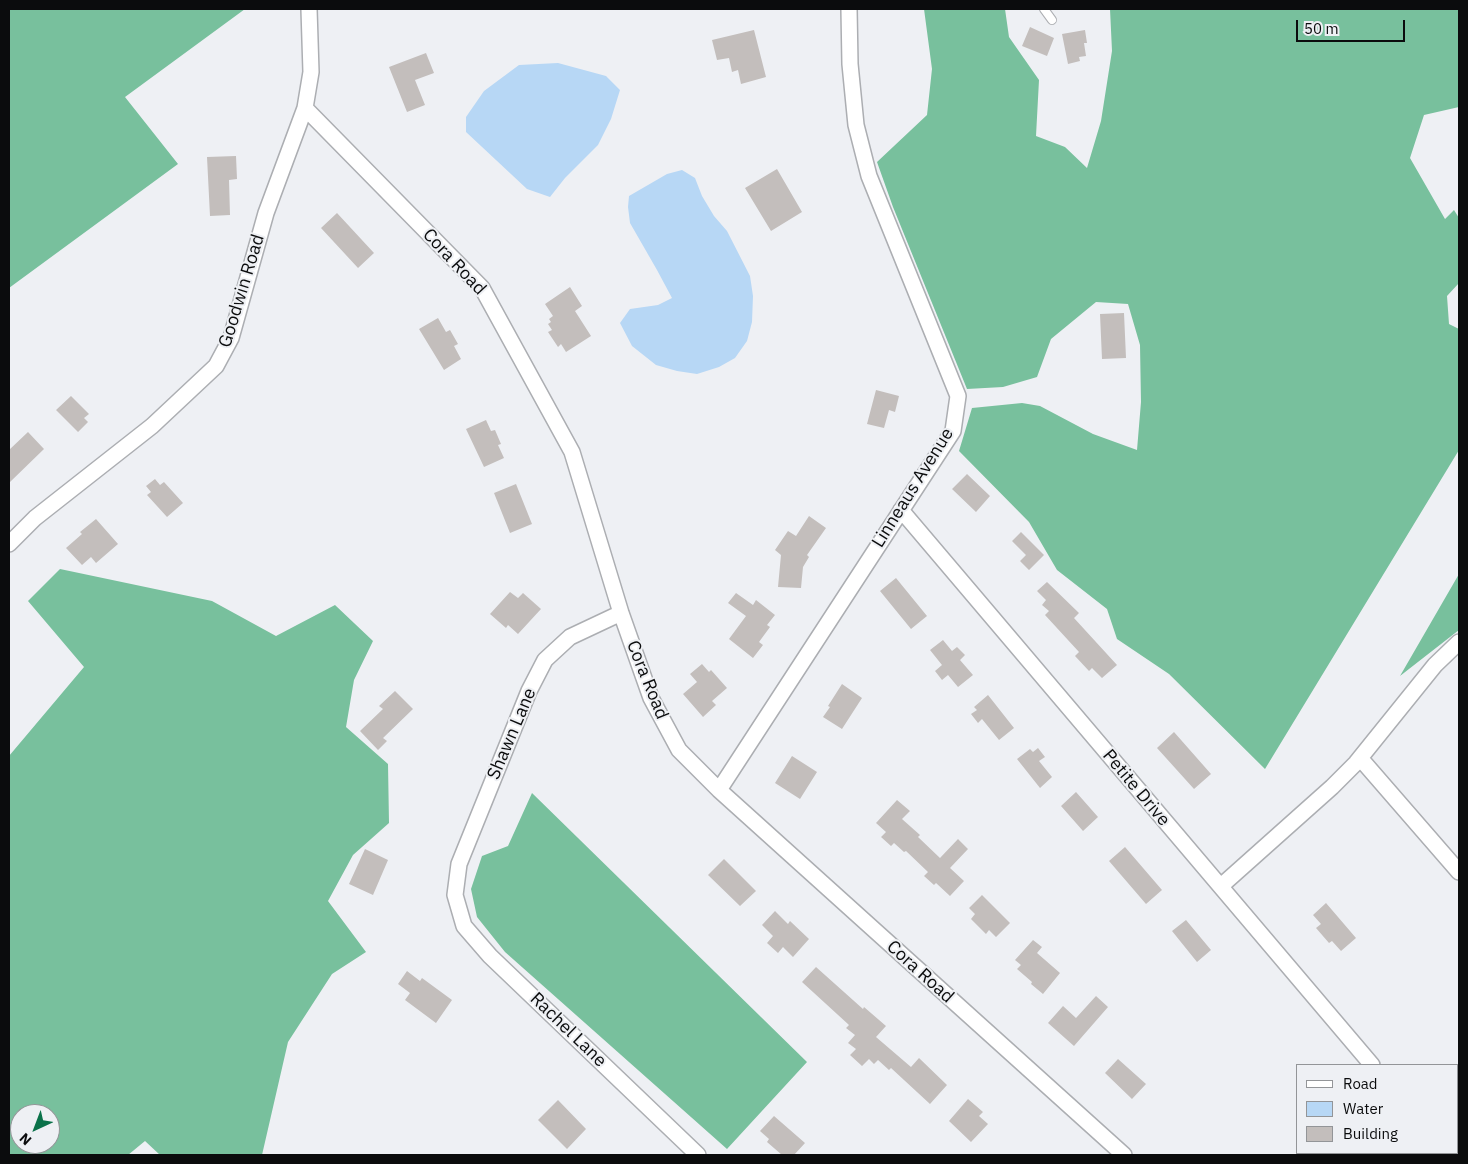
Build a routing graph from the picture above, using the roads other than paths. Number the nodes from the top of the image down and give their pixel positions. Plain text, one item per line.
1 (310, 9) edge
2 (849, 9) edge
3 (1044, 9) edge
4 (1052, 20) dead end
5 (305, 108) junction
6 (900, 510) junction
7 (9, 544) edge
8 (621, 613) junction
9 (1458, 645) edge
10 (1360, 758) junction
11 (718, 790) junction
12 (1459, 872) edge
13 (1221, 886) junction
14 (455, 894) joint
15 (1371, 1064) edge
16 (698, 1155) edge
17 (1124, 1155) edge

1 - 5 street, Goodwin Road
2 - 6 street, Linneaus Avenue
3 - 4 lane
5 - 7 street, Goodwin Road
5 - 8 street, Cora Road
6 - 11 street, Linneaus Avenue
6 - 13 street, Petite Drive
8 - 11 street, Cora Road
8 - 14 street, Shawn Lane
9 - 10 street
10 - 12 street
10 - 13 street
11 - 17 street, Cora Road
13 - 15 street, Petite Drive
14 - 16 street, Rachel Lane

